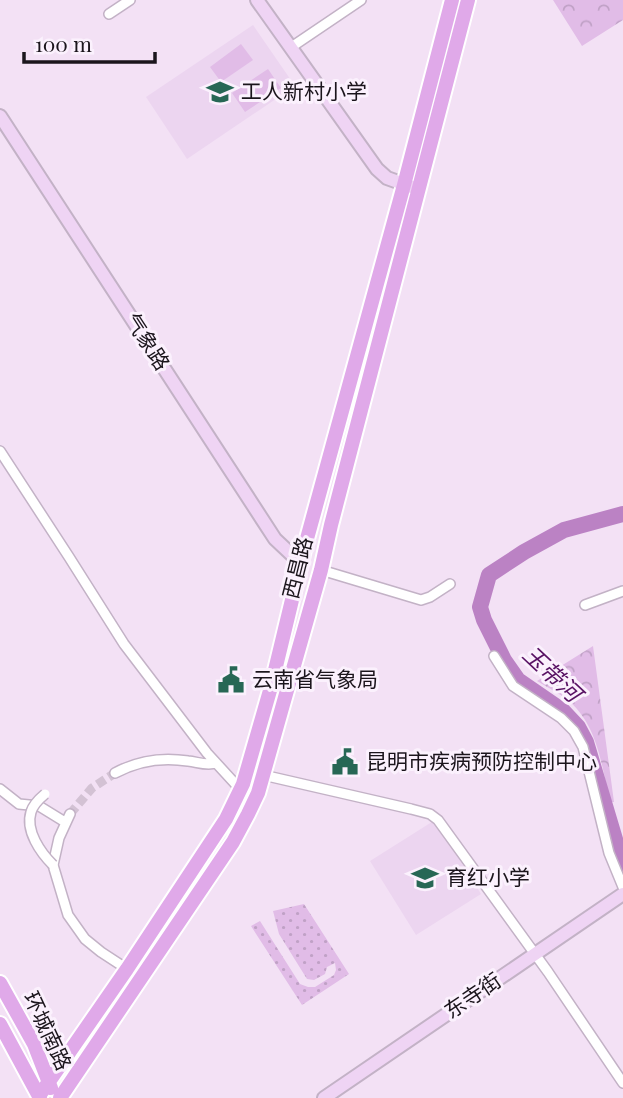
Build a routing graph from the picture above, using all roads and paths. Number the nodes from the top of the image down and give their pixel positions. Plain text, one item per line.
1 (130, 0) edge
2 (257, 0) edge
3 (361, 0) edge
4 (452, 0) edge
5 (468, 0) edge
6 (109, 14) dead end
7 (290, 48) junction
8 (0, 116) edge
9 (404, 185) junction
10 (419, 190) junction
11 (0, 451) edge
12 (302, 559) junction
13 (321, 570) junction
14 (450, 584) dead end
15 (623, 591) edge
16 (585, 605) dead end
17 (494, 656) dead end
18 (216, 763) junction
19 (115, 773) tunnel mouth
20 (263, 775) junction
21 (0, 789) edge
22 (240, 789) junction
23 (45, 794) dead end
24 (53, 866) junction
25 (623, 887) edge
26 (623, 894) edge
27 (534, 954) junction
28 (127, 969) junction
29 (0, 983) edge
30 (0, 1024) edge
31 (623, 1083) edge
32 (48, 1084) junction
33 (39, 1097) edge
34 (58, 1098) edge
35 (324, 1098) edge

1 - 6 street
2 - 7 street
3 - 7 street
4 - 9 main road, 西昌路
5 - 10 main road, 西昌路
7 - 9 street
8 - 12 street, 气象路
9 - 10 street
9 - 12 main road, 西昌路
10 - 13 main road, 西昌路
11 - 18 street
12 - 22 main road, 西昌路
13 - 14 street
13 - 20 main road, 西昌路
15 - 16 street
17 - 25 street
18 - 19 street
18 - 22 street
20 - 27 street
20 - 34 main road, 西昌路
21 - 24 street
22 - 28 main road, 西昌路
23 - 24 street, bridge
24 - 28 street
26 - 27 street, 东寺街
27 - 31 street
27 - 35 street, 东寺街
28 - 32 main road, 西昌路
29 - 32 main road, 环城南路
30 - 33 main road, 环城南路
32 - 33 main road, 西昌路
32 - 34 main road, 环城南路

